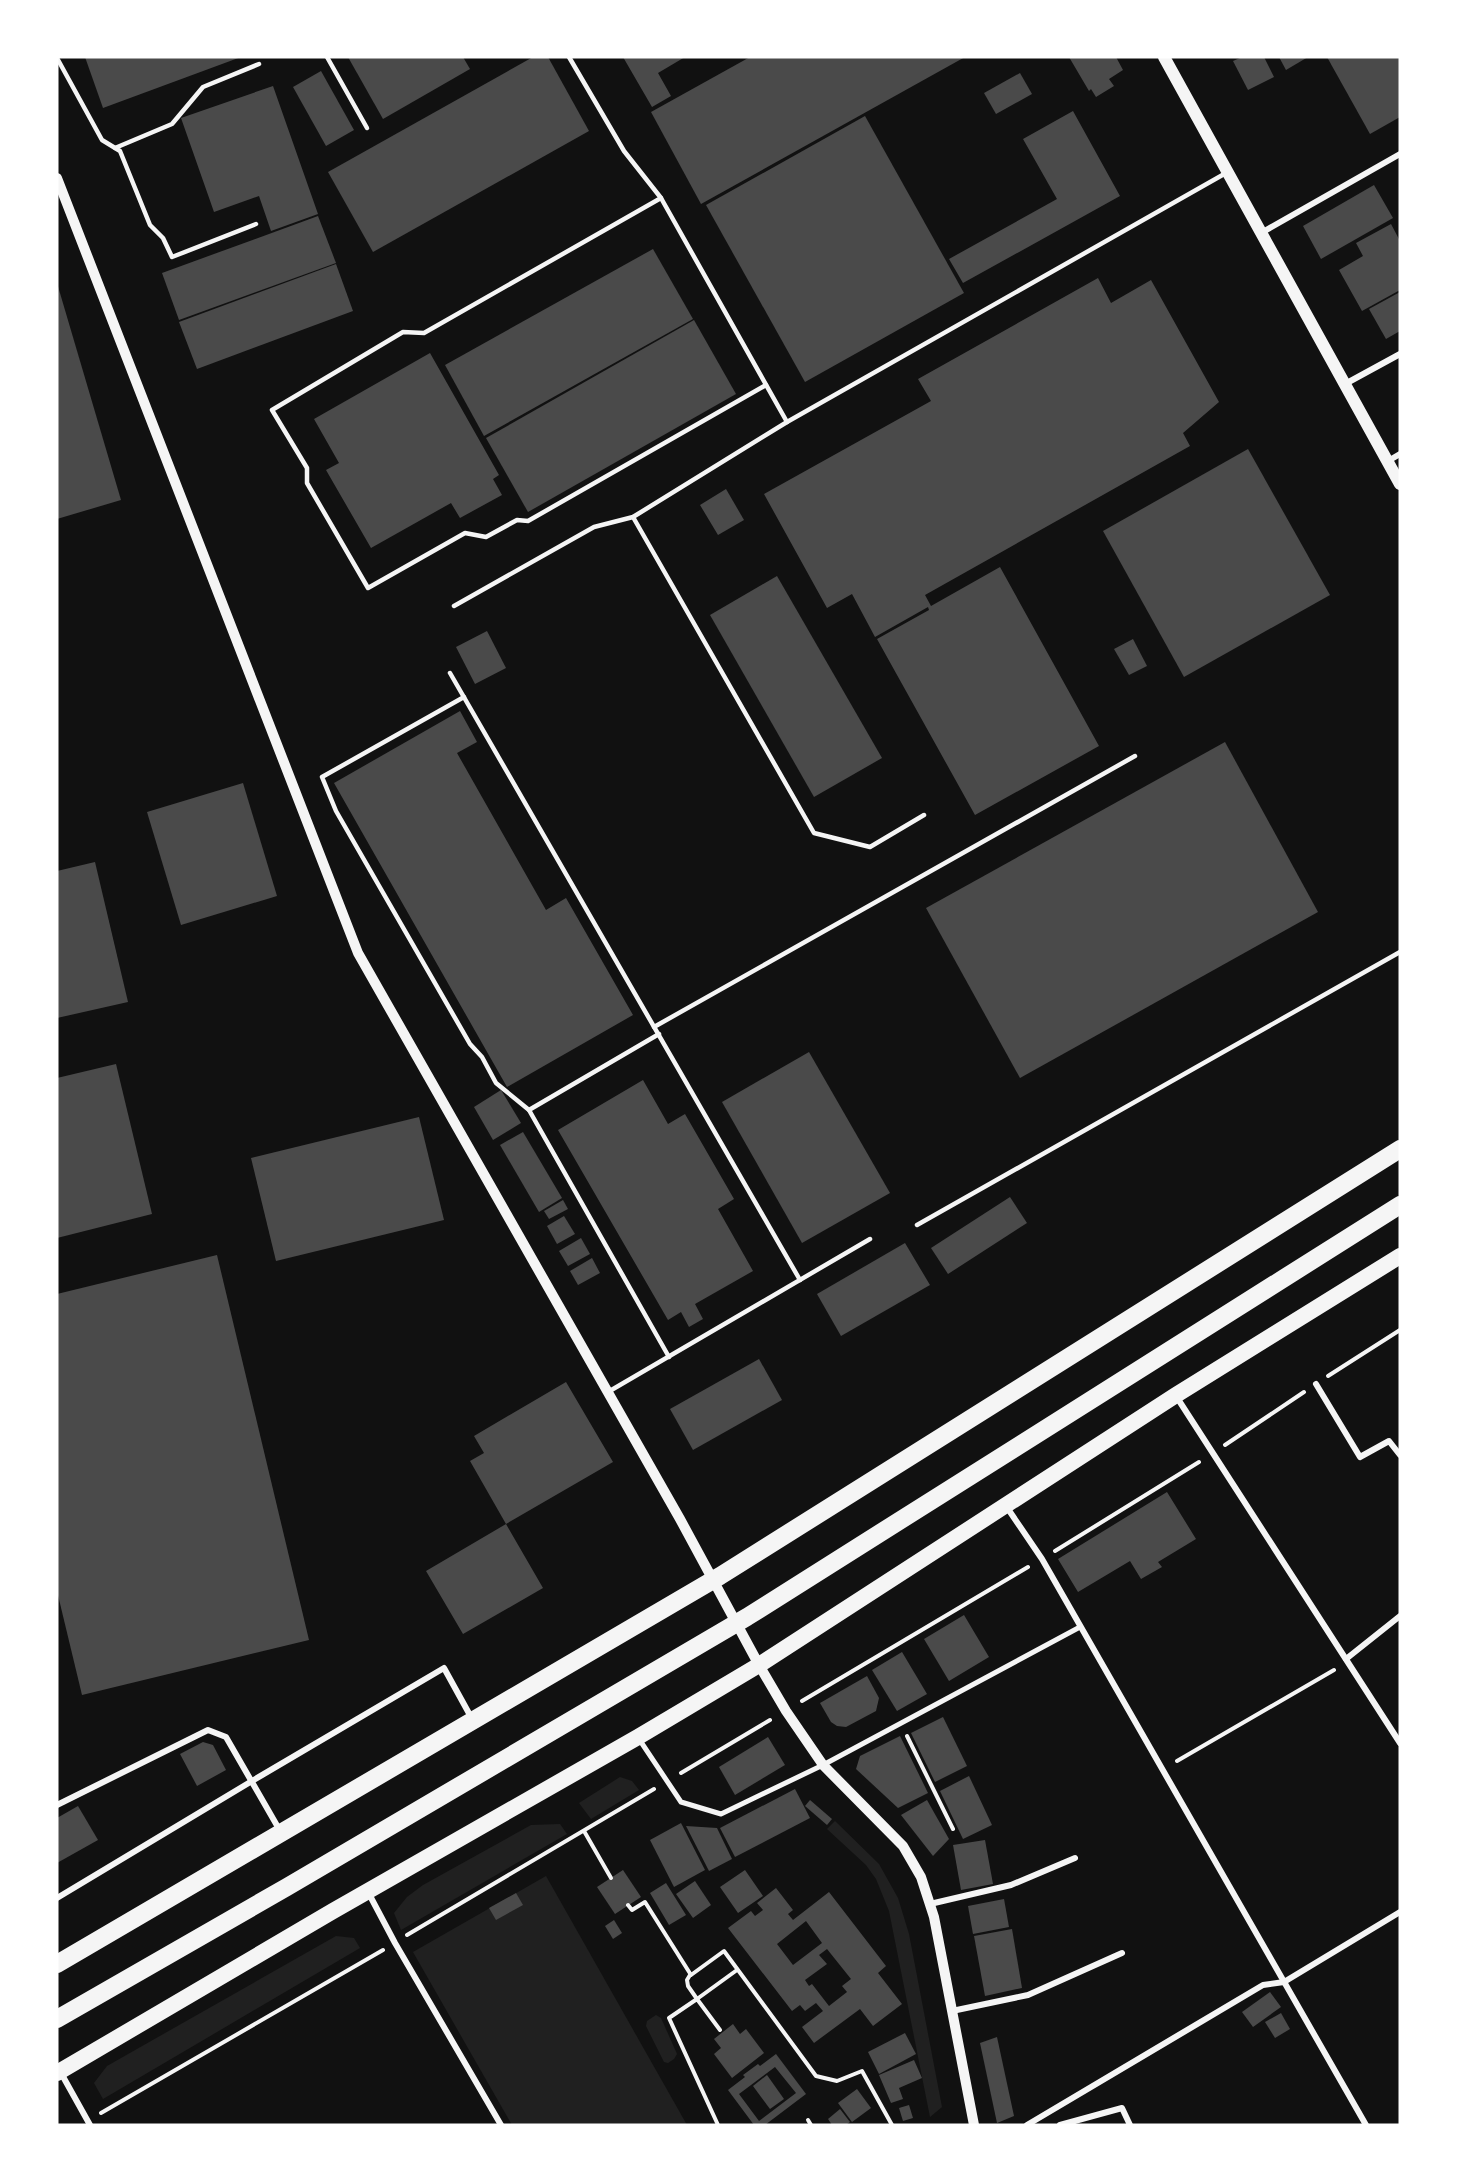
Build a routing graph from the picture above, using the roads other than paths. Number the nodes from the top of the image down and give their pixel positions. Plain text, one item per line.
1 (57, 57) edge
2 (327, 57) edge
3 (569, 57) edge
4 (1164, 57) edge
5 (259, 64) dead end
6 (367, 128) dead end
7 (115, 147) junction
8 (1400, 154) edge
9 (1228, 172) junction
10 (57, 178) edge
11 (661, 198) junction
12 (256, 224) dead end
13 (1261, 233) junction
14 (1400, 354) edge
15 (766, 385) junction
16 (1345, 385) junction
17 (787, 422) junction
18 (1400, 454) edge
19 (1387, 461) junction
20 (1400, 484) edge
21 (633, 517) junction
22 (454, 606) dead end
23 (450, 673) dead end
24 (464, 697) junction
25 (1135, 756) dead end
26 (924, 815) dead end
27 (1400, 952) edge
28 (654, 1027) junction
29 (658, 1034) junction
30 (529, 1110) junction
31 (1400, 1143) edge
32 (1400, 1149) edge
33 (1400, 1205) edge
34 (917, 1225) dead end
35 (870, 1239) dead end
36 (1400, 1256) edge
37 (800, 1280) junction
38 (669, 1357) junction
39 (1316, 1384) road end
40 (608, 1392) junction
41 (1176, 1395) junction
42 (1400, 1455) edge
43 (1005, 1505) junction
44 (711, 1575) junction
45 (1400, 1616) edge
46 (1080, 1627) junction
47 (1346, 1661) junction
48 (759, 1665) junction
49 (471, 1717) junction
50 (638, 1737) junction
51 (1400, 1743) edge
52 (823, 1764) junction
53 (252, 1781) junction
54 (57, 1805) edge
55 (279, 1829) junction
56 (1075, 1858) dead end
57 (368, 1892) junction
58 (57, 1898) edge
59 (930, 1904) junction
60 (1400, 1912) edge
61 (1122, 1953) dead end
62 (57, 1958) edge
63 (57, 1964) edge
64 (1284, 1982) junction
65 (952, 2011) junction
66 (57, 2019) edge
67 (58, 2073) edge
68 (89, 2123) edge
69 (501, 2125) edge
70 (974, 2125) edge
71 (1027, 2125) edge
72 (1060, 2125) edge
73 (1130, 2125) edge
74 (1366, 2125) edge

1 - 7 lane
2 - 6 lane
3 - 11 lane
4 - 9 main road
5 - 7 lane
7 - 12 lane
8 - 13 street
9 - 13 main road
9 - 17 lane
10 - 40 street
11 - 15 lane
11 - 15 lane
13 - 16 main road
14 - 16 street
15 - 17 lane
16 - 19 main road
17 - 21 lane
18 - 19 street
19 - 20 main road
21 - 22 lane
21 - 26 lane
23 - 24 lane
24 - 28 lane
24 - 30 lane
25 - 28 lane
27 - 34 lane
28 - 29 lane
29 - 30 lane
29 - 37 lane
30 - 38 lane
31 - 44 highway
32 - 63 highway
33 - 66 highway
35 - 37 lane
36 - 41 highway
37 - 38 lane
38 - 40 lane
39 - 42 street
40 - 44 street
41 - 43 highway
41 - 47 street
43 - 46 street
43 - 48 highway
44 - 48 street
44 - 49 highway
45 - 47 street
46 - 52 street
46 - 64 street
47 - 51 street
48 - 50 highway
48 - 52 street
49 - 53 street
49 - 55 highway
50 - 52 street
50 - 57 highway
52 - 59 street
53 - 54 street
53 - 55 street
53 - 58 street
55 - 62 highway
56 - 59 street
57 - 67 highway
57 - 69 street
59 - 65 street
60 - 64 street
61 - 65 street
64 - 71 street
64 - 74 street
65 - 70 street
67 - 68 street
72 - 73 street

